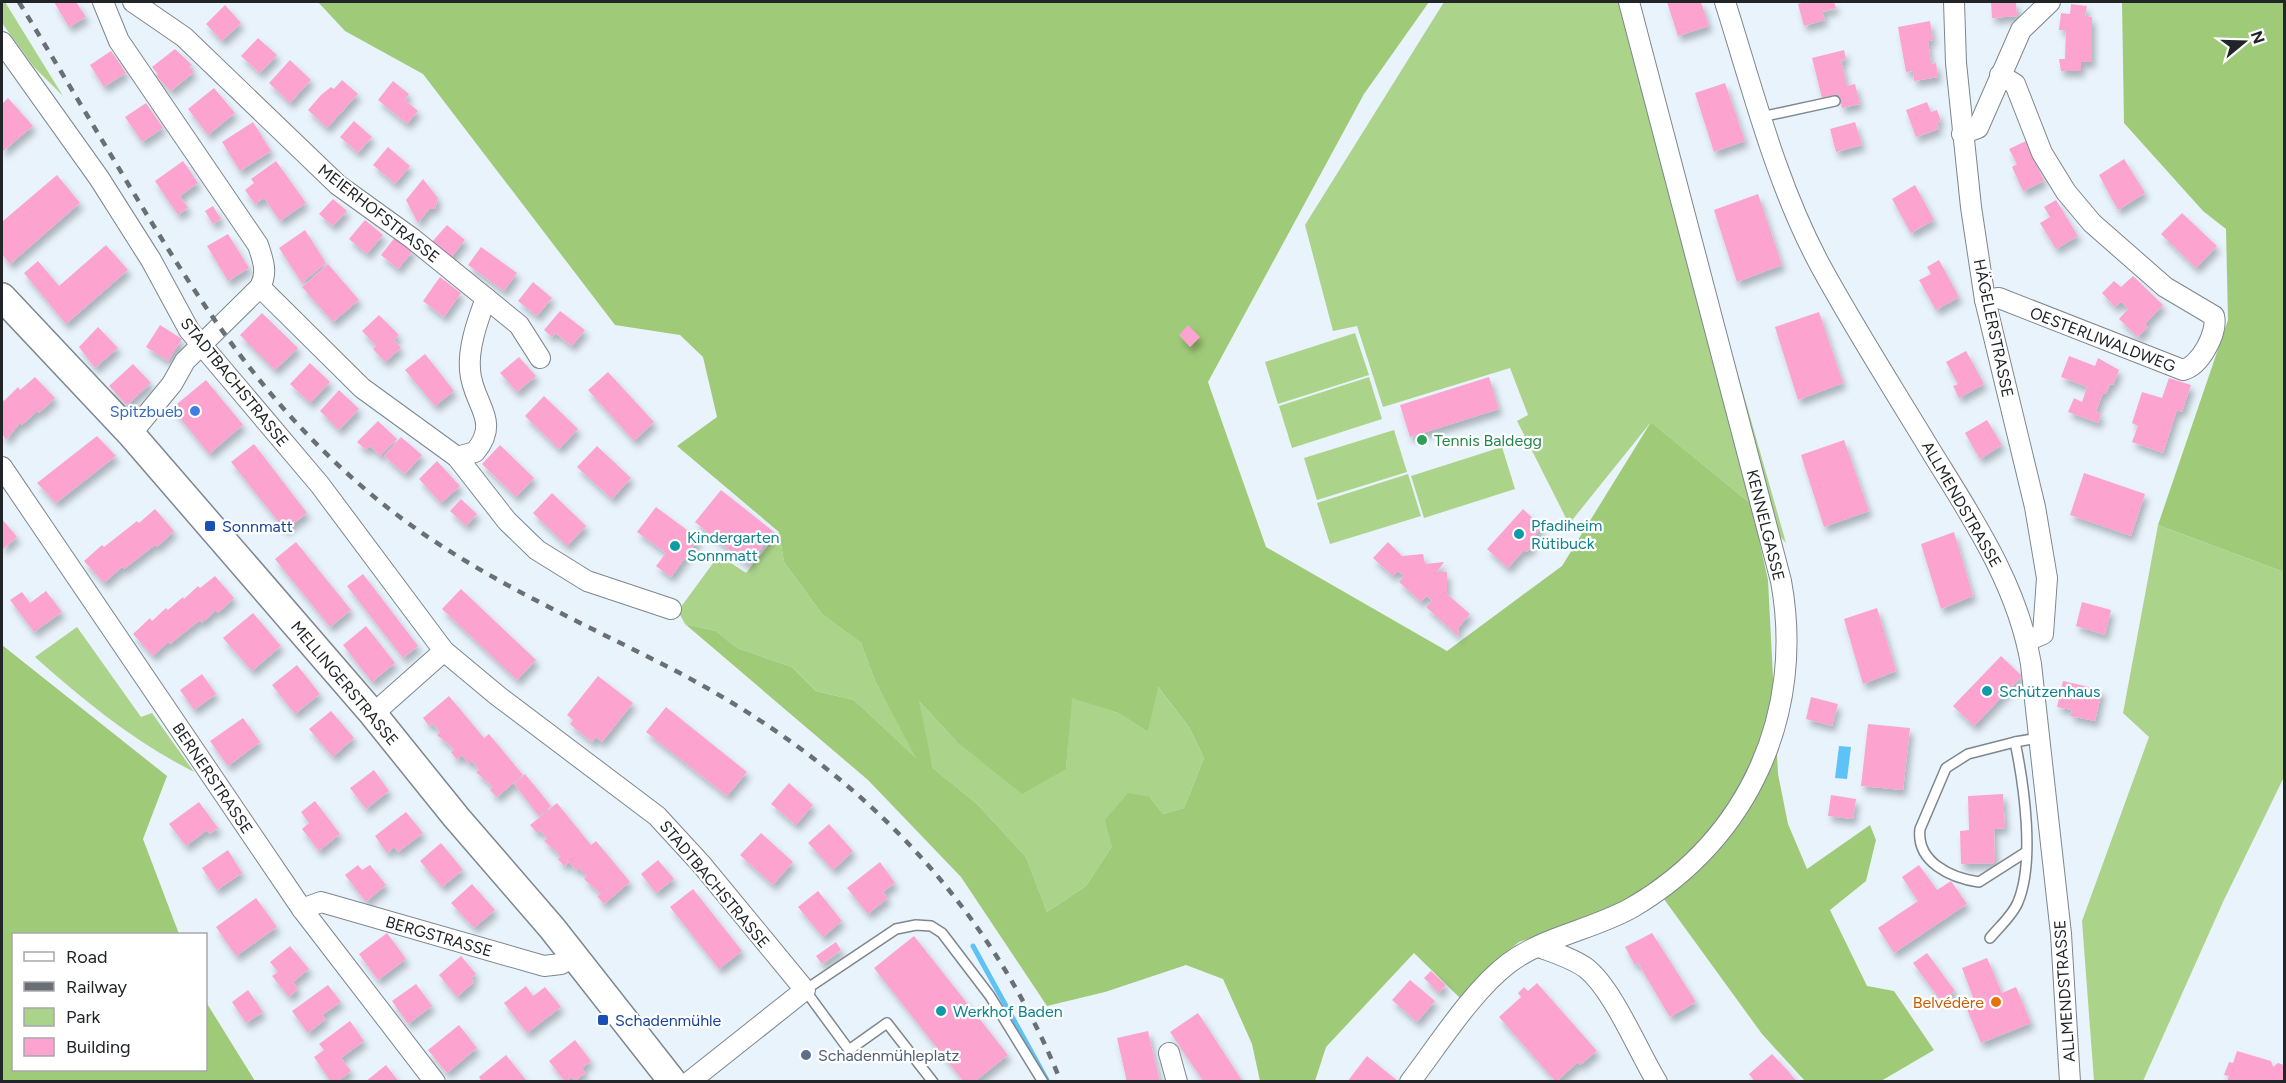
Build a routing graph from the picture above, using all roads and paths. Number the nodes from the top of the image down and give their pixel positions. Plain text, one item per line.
1 (104, 2) edge
2 (133, 2) edge
3 (1629, 2) edge
4 (1725, 2) edge
5 (1954, 2) edge
6 (2050, 2) edge
7 (2, 42) edge
8 (2000, 75) junction
9 (1835, 101) dead end
10 (1761, 117) junction
11 (1962, 134) junction
12 (260, 287) junction
13 (2, 297) edge
14 (486, 297) junction
15 (1985, 300) junction
16 (201, 345) junction
17 (540, 358) dead end
18 (131, 434) junction
19 (456, 457) junction
20 (2, 468) edge
21 (671, 609) dead end
22 (2027, 642) junction
23 (444, 651) junction
24 (373, 714) junction
25 (2038, 738) junction
26 (2014, 742) junction
27 (2026, 852) junction
28 (302, 909) junction
29 (1990, 938) dead end
30 (1539, 947) junction
31 (574, 957) junction
32 (805, 990) junction
33 (1169, 1053) dead end
34 (435, 1082) edge
35 (674, 1082) edge
36 (689, 1082) edge
37 (933, 1082) edge
38 (1043, 1082) edge
39 (1177, 1082) edge
40 (1410, 1082) edge
41 (1658, 1082) edge
42 (2070, 1082) edge

1 - 12 street
2 - 14 street, MEIERHOFSTRASSE
3 - 30 street, KENNELGASSE
4 - 10 street, ALLMENDSTRASSE
5 - 11 street, HÄGELERSTRASSE
6 - 8 street
7 - 16 street, STADTBACHSTRASSE
8 - 11 street
8 - 15 street, OESTERLIWALDWEG
9 - 10 lane
10 - 22 street, ALLMENDSTRASSE
11 - 15 street, HÄGELERSTRASSE
12 - 16 street
12 - 19 street
13 - 18 main road, MELLINGERSTRASSE
14 - 17 street, MEIERHOFSTRASSE
14 - 19 street
15 - 22 street, HÄGELERSTRASSE
16 - 18 street
16 - 23 street, STADTBACHSTRASSE
18 - 24 main road, MELLINGERSTRASSE
19 - 21 street
20 - 28 street, BERNERSTRASSE
22 - 25 street, ALLMENDSTRASSE
23 - 24 street
23 - 32 street, STADTBACHSTRASSE
24 - 31 main road, MELLINGERSTRASSE
25 - 26 lane
25 - 42 street, ALLMENDSTRASSE
26 - 27 lane
26 - 27 lane
27 - 29 lane
28 - 31 street, BERGSTRASSE
28 - 34 street, BERNERSTRASSE
30 - 40 street, KENNELGASSE
30 - 41 street
31 - 35 main road, MELLINGERSTRASSE
32 - 36 street
32 - 37 lane
32 - 38 lane
33 - 39 street

